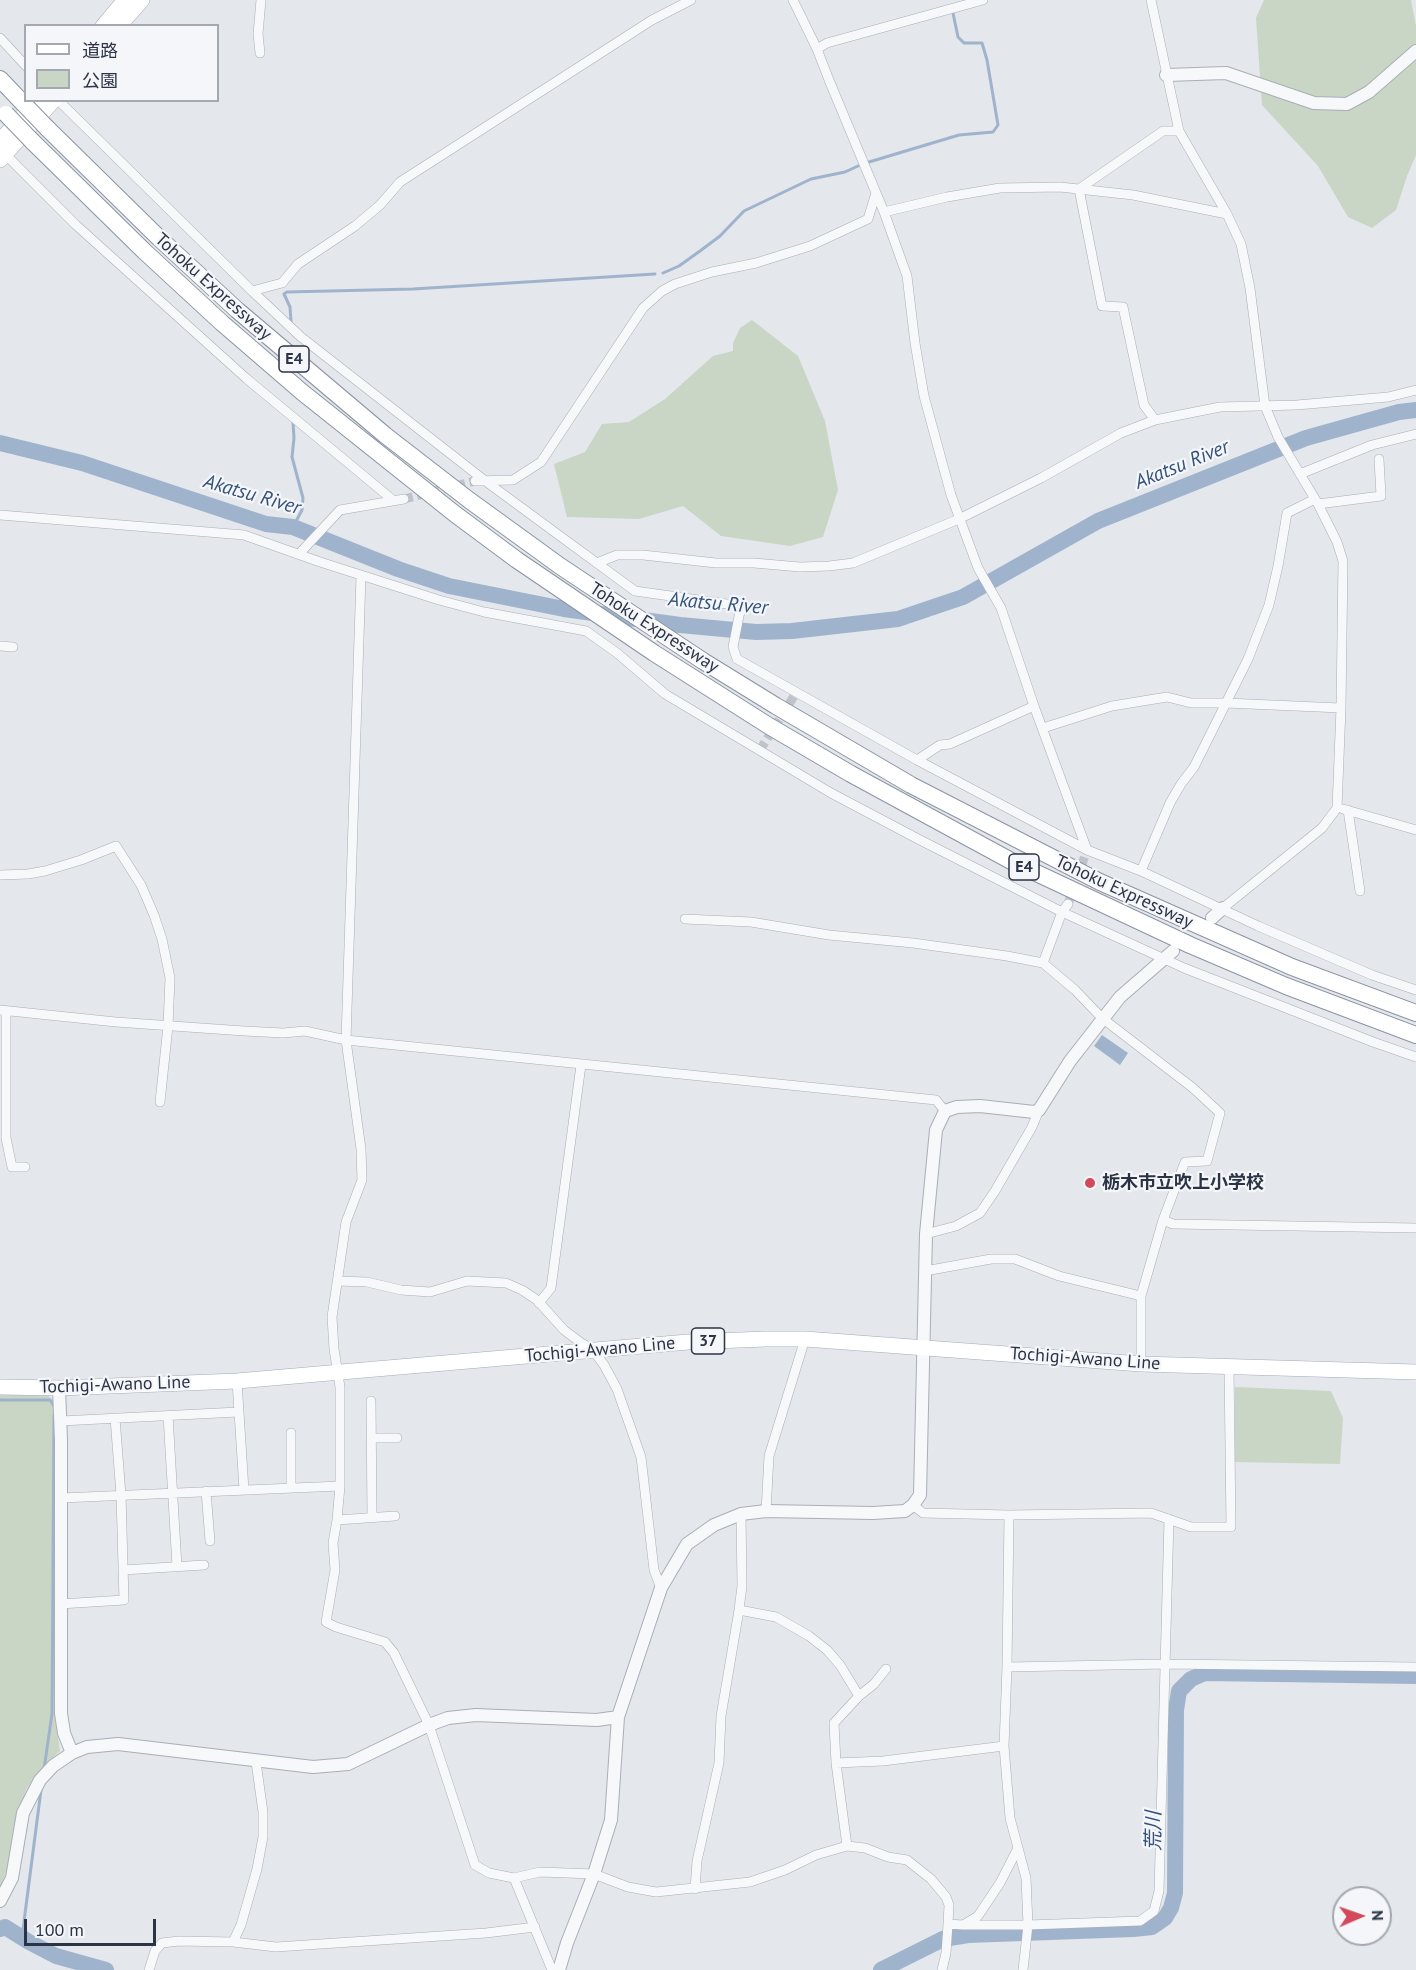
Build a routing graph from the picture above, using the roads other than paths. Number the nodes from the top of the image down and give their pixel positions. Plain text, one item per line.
1 (125, 0) edge
2 (141, 0) edge
3 (261, 0) edge
4 (692, 0) edge
5 (793, 0) edge
6 (983, 0) edge
7 (1151, 0) edge
8 (105, 24) edge
9 (121, 24) edge
10 (0, 38) edge
11 (817, 49) junction
12 (1416, 51) edge
13 (260, 53) dead end
14 (24, 64) edge
15 (1166, 75) junction
16 (0, 79) edge
17 (24, 97) edge
18 (28, 102) edge
19 (30, 102) edge
20 (54, 102) edge
21 (58, 102) edge
22 (2, 114) edge
23 (1179, 131) junction
24 (2, 152) edge
25 (1079, 189) junction
26 (876, 193) junction
27 (884, 212) junction
28 (1227, 214) junction
29 (252, 291) junction
30 (1416, 390) edge
31 (1265, 406) junction
32 (1155, 420) junction
33 (1416, 434) edge
34 (1379, 459) dead end
35 (1298, 471) junction
36 (480, 480) junction
37 (1317, 501) junction
38 (0, 515) edge
39 (959, 519) junction
40 (298, 554) junction
41 (597, 562) junction
42 (361, 576) junction
43 (0, 646) edge
44 (13, 647) dead end
45 (1226, 703) junction
46 (1035, 706) junction
47 (1341, 708) junction
48 (1043, 728) junction
49 (917, 760) junction
50 (1337, 808) junction
51 (1348, 810) junction
52 (1416, 830) edge
53 (1087, 850) junction
54 (1141, 871) junction
55 (0, 875) edge
56 (1360, 891) dead end
57 (1065, 908) junction
58 (1223, 908) junction
59 (1212, 918) dead end
60 (685, 919) dead end
61 (1169, 955) junction
62 (1043, 963) junction
63 (1416, 990) edge
64 (3, 1010) edge
65 (1416, 1013) edge
66 (1102, 1018) junction
67 (168, 1026) junction
68 (1416, 1035) edge
69 (346, 1040) junction
70 (1416, 1057) edge
71 (581, 1065) junction
72 (160, 1102) dead end
73 (1039, 1110) junction
74 (945, 1111) junction
75 (25, 1167) dead end
76 (1163, 1220) junction
77 (1416, 1228) edge
78 (926, 1234) junction
79 (925, 1271) junction
80 (338, 1281) junction
81 (1141, 1296) junction
82 (539, 1303) junction
83 (805, 1339) junction
84 (923, 1348) junction
85 (593, 1350) junction
86 (1141, 1364) junction
87 (1230, 1367) junction
88 (1416, 1372) edge
89 (338, 1373) junction
90 (237, 1382) junction
91 (0, 1388) edge
92 (59, 1388) junction
93 (371, 1401) dead end
94 (238, 1412) junction
95 (168, 1416) junction
96 (115, 1418) junction
97 (61, 1421) junction
98 (291, 1433) dead end
99 (371, 1438) junction
100 (397, 1438) dead end
101 (340, 1486) junction
102 (291, 1488) junction
103 (244, 1490) junction
104 (206, 1491) junction
105 (174, 1493) junction
106 (121, 1495) junction
107 (61, 1498) junction
108 (913, 1505) junction
109 (766, 1511) junction
110 (741, 1514) junction
111 (1009, 1515) junction
112 (395, 1516) dead end
113 (372, 1517) junction
114 (1169, 1519) junction
115 (337, 1520) junction
116 (210, 1541) dead end
117 (204, 1565) dead end
118 (177, 1566) junction
119 (123, 1570) junction
120 (661, 1588) junction
121 (60, 1604) junction
122 (739, 1610) junction
123 (1167, 1664) junction
124 (1007, 1667) junction
125 (1416, 1667) edge
126 (886, 1669) dead end
127 (860, 1696) junction
128 (618, 1717) junction
129 (429, 1725) junction
130 (1004, 1746) junction
131 (72, 1753) junction
132 (256, 1762) junction
133 (836, 1763) junction
134 (847, 1846) junction
135 (1018, 1848) junction
136 (594, 1874) junction
137 (514, 1878) junction
138 (695, 1889) junction
139 (0, 1901) edge
140 (948, 1924) junction
141 (963, 1925) junction
142 (1028, 1925) junction
143 (535, 1927) junction
144 (233, 1942) junction
145 (150, 1968) edge
146 (552, 1970) edge
147 (559, 1970) edge
148 (942, 1970) edge
149 (1023, 1970) edge

1 - 8 main road
2 - 9 main road
3 - 13 street
4 - 29 street
5 - 11 street
6 - 11 street
7 - 15 street
10 - 14 street
11 - 26 street
12 - 15 street
15 - 23 street
16 - 17 highway, Tohoku Expressway / E4
18 - 24 main road
19 - 65 highway, Tohoku Expressway / E4, bridge
20 - 24 main road
21 - 29 street
22 - 68 highway, Tohoku Expressway / E4, bridge
23 - 25 street
23 - 28 street
24 - 40 street
25 - 27 street
25 - 28 street
25 - 32 street
26 - 27 street
26 - 36 street
27 - 39 street
28 - 31 street
29 - 36 street
30 - 31 street
31 - 32 street
31 - 35 street
32 - 39 street
33 - 35 street
34 - 37 street
35 - 37 street
36 - 41 street
37 - 45 street
37 - 47 street
38 - 40 street
39 - 41 street
39 - 46 street
40 - 42 street
41 - 49 street
42 - 57 street
42 - 69 street
43 - 44 street
45 - 47 street
45 - 48 street
45 - 54 street
46 - 48 street
46 - 49 street
47 - 50 street
48 - 53 street
49 - 53 street
50 - 51 street
50 - 58 street
51 - 52 street
51 - 56 street
53 - 54 street
54 - 58 street
55 - 67 street
57 - 61 street
57 - 62 street
58 - 59 street
58 - 63 street
60 - 62 street
61 - 66 street
61 - 70 street
62 - 66 street
64 - 67 street
64 - 75 street
66 - 73 street
66 - 76 street
67 - 69 street
67 - 72 street
69 - 71 street
69 - 80 street
71 - 74 street
71 - 82 street
73 - 74 street
73 - 78 street
74 - 78 street
76 - 77 street
76 - 81 street
78 - 79 street
79 - 81 street
79 - 84 street
80 - 82 street
80 - 89 street
81 - 86 street
82 - 85 street
83 - 84 main road, Tochigi-Awano Line / 37
83 - 85 main road, Tochigi-Awano Line / 37
83 - 109 street
84 - 86 main road, Tochigi-Awano Line / 37
84 - 108 street
85 - 89 main road, Tochigi-Awano Line / 37
85 - 120 street
86 - 87 main road, Tochigi-Awano Line / 37
87 - 88 main road, Tochigi-Awano Line / 37
87 - 114 street
89 - 90 main road, Tochigi-Awano Line / 37
89 - 101 street
90 - 92 main road, Tochigi-Awano Line / 37
90 - 94 street
91 - 92 main road, Tochigi-Awano Line / 37
92 - 97 street
93 - 99 street
94 - 95 street
94 - 103 street
95 - 96 street
95 - 105 street
96 - 97 street
96 - 106 street
97 - 107 street
98 - 102 street
99 - 100 street
99 - 113 street
101 - 102 street
101 - 115 street
102 - 103 street
103 - 104 street
104 - 105 street
104 - 116 street
105 - 106 street
105 - 118 street
106 - 107 street
106 - 119 street
107 - 121 street
108 - 109 street
108 - 111 street
109 - 110 street
110 - 120 street
110 - 122 street
111 - 114 street
111 - 124 street
112 - 113 street
113 - 115 street
114 - 123 street
115 - 129 street
117 - 118 street
118 - 119 street
119 - 121 street
120 - 128 street
121 - 131 street
122 - 127 street
122 - 138 street
123 - 124 street
123 - 125 street
123 - 142 street
124 - 130 street
126 - 127 street
127 - 133 street
128 - 129 street
128 - 136 street
129 - 132 street
129 - 137 street
130 - 133 street
130 - 135 street
131 - 132 street
131 - 139 street
132 - 144 street
133 - 134 street
134 - 138 street
134 - 140 street
135 - 141 street
135 - 142 street
136 - 137 street
136 - 138 street
136 - 147 street
137 - 143 street
140 - 141 street
140 - 148 street
141 - 142 street
142 - 149 street
143 - 144 street
143 - 146 street
144 - 145 street

